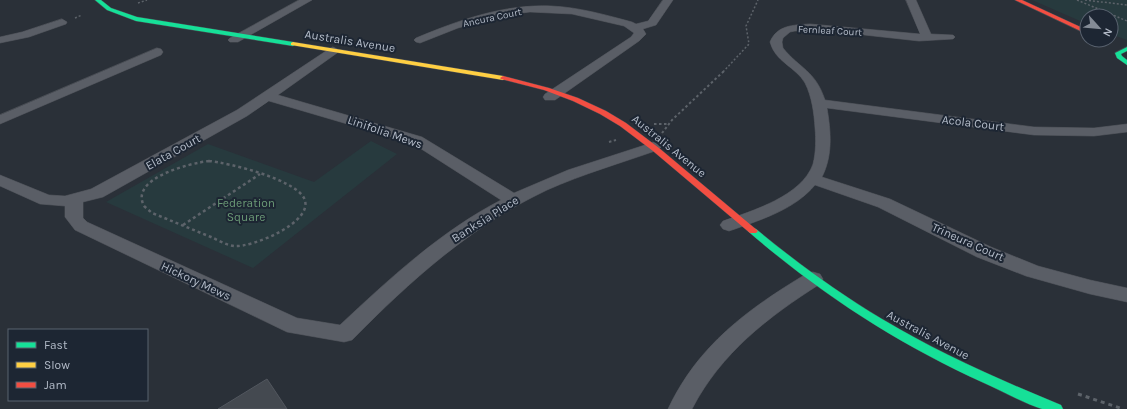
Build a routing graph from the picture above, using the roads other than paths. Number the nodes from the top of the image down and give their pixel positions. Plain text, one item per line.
1 (98, 0) edge
2 (307, 0) edge
3 (668, 0) edge
4 (911, 0) edge
5 (1018, 0) edge
6 (88, 2) dead end
7 (62, 22) dead end
8 (636, 28) junction
9 (1079, 28) edge
10 (927, 37) junction
11 (949, 37) dead end
12 (237, 38) junction
13 (0, 40) edge
14 (420, 40) dead end
15 (1127, 49) edge
16 (157, 52) dead end
17 (330, 53) junction
18 (1127, 63) edge
19 (554, 94) junction
20 (268, 96) junction
21 (819, 103) junction
22 (0, 120) edge
23 (1127, 128) edge
24 (651, 148) junction
25 (812, 179) junction
26 (0, 180) edge
27 (75, 199) junction
28 (513, 200) junction
29 (732, 224) junction
30 (805, 285) junction
31 (1127, 295) edge
32 (344, 334) joint
33 (680, 409) edge
34 (1057, 409) edge

1 - 12 street, Australis Avenue
2 - 12 street
3 - 8 street
4 - 10 street
5 - 9 street
6 - 12 street, Australis Avenue
7 - 13 street
8 - 14 street, Ancura Court
8 - 19 street
10 - 11 street, Fernleaf Court
10 - 21 street, Fernleaf Court
12 - 17 street, Australis Avenue
15 - 18 street
16 - 22 street
17 - 19 street, Australis Avenue
17 - 20 street, Elata Court
19 - 24 street, Australis Avenue
20 - 27 street, Elata Court
20 - 28 street, Linifolia Mews
21 - 23 street, Acola Court
21 - 25 street, Fernleaf Court
24 - 28 street, Banksia Place
24 - 29 street, Australis Avenue
25 - 29 street, Fernleaf Court
25 - 31 street, Trineura Court
26 - 27 street, Elata Court
27 - 32 street, Hickory Mews
28 - 32 street, Banksia Place
29 - 30 street, Australis Avenue
30 - 33 street
30 - 34 street, Australis Avenue

